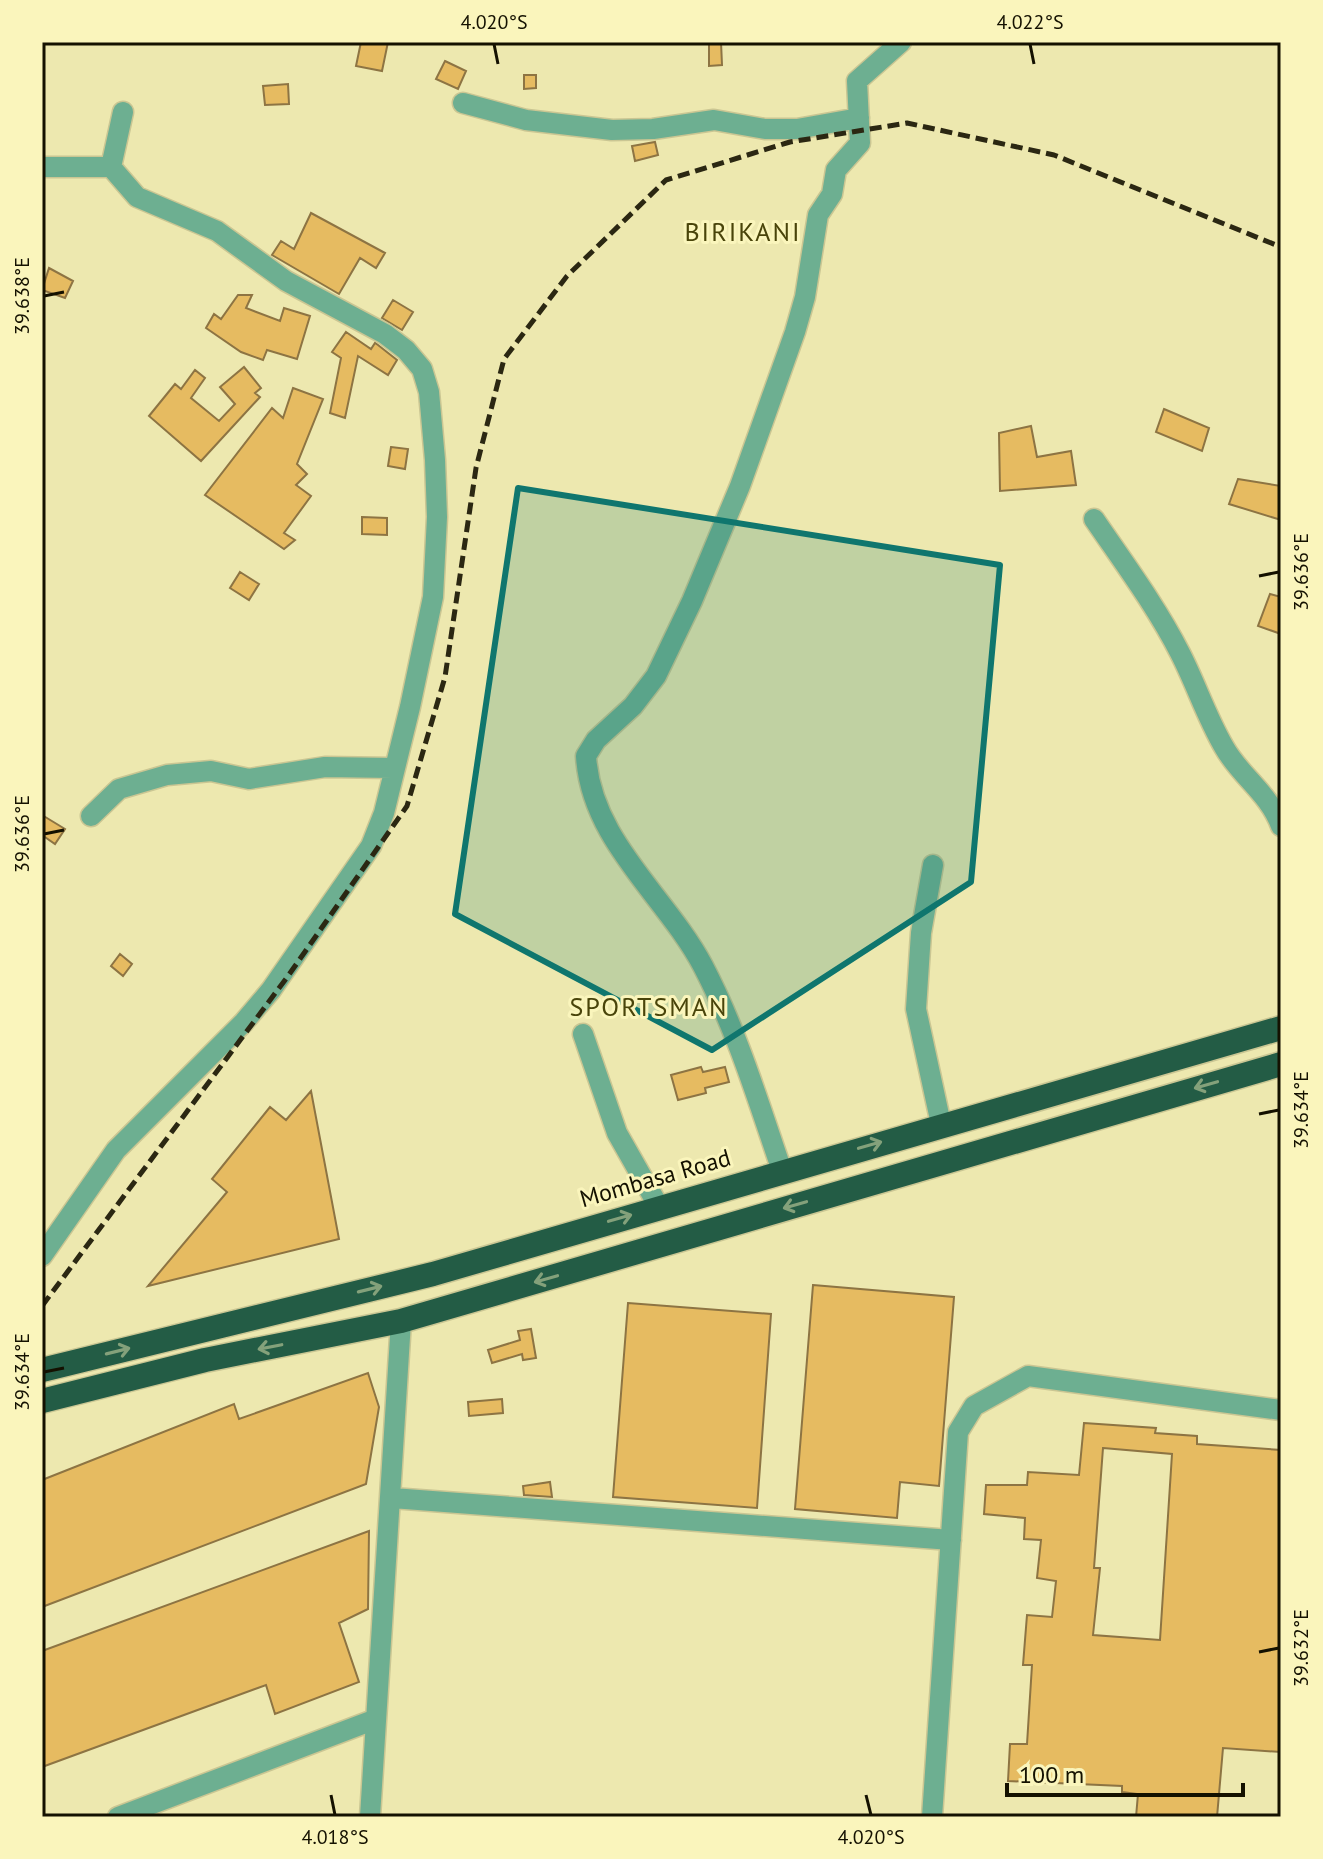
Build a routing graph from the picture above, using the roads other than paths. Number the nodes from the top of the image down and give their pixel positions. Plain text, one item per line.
1 (901, 42) edge
2 (463, 103) dead end
3 (123, 112) dead end
4 (859, 118) junction
5 (42, 167) edge
6 (111, 167) junction
7 (1094, 519) dead end
8 (393, 768) junction
9 (91, 816) dead end
10 (1281, 826) edge
11 (933, 865) dead end
12 (1281, 1028) edge
13 (583, 1034) dead end
14 (1281, 1064) edge
15 (941, 1124) junction
16 (782, 1171) junction
17 (659, 1207) junction
18 (42, 1256) edge
19 (401, 1321) junction
20 (42, 1370) edge
21 (42, 1401) edge
22 (1281, 1410) edge
23 (392, 1498) junction
24 (951, 1540) junction
25 (376, 1719) junction
26 (118, 1817) edge
27 (370, 1817) edge
28 (932, 1817) edge

1 - 4 street
2 - 4 street
3 - 6 street
4 - 16 street
5 - 6 street
6 - 8 street
7 - 10 street
8 - 9 street
8 - 18 street
11 - 15 street
12 - 15 highway, Mombasa Road
13 - 17 street
14 -> 19 highway
16 -> 15 highway, Mombasa Road
16 - 17 highway, Mombasa Road
20 -> 17 highway, Mombasa Road
19 -> 21 highway
19 - 23 street
22 - 24 street
23 - 24 street
23 - 25 street
24 - 28 street
25 - 26 street
25 - 27 street

